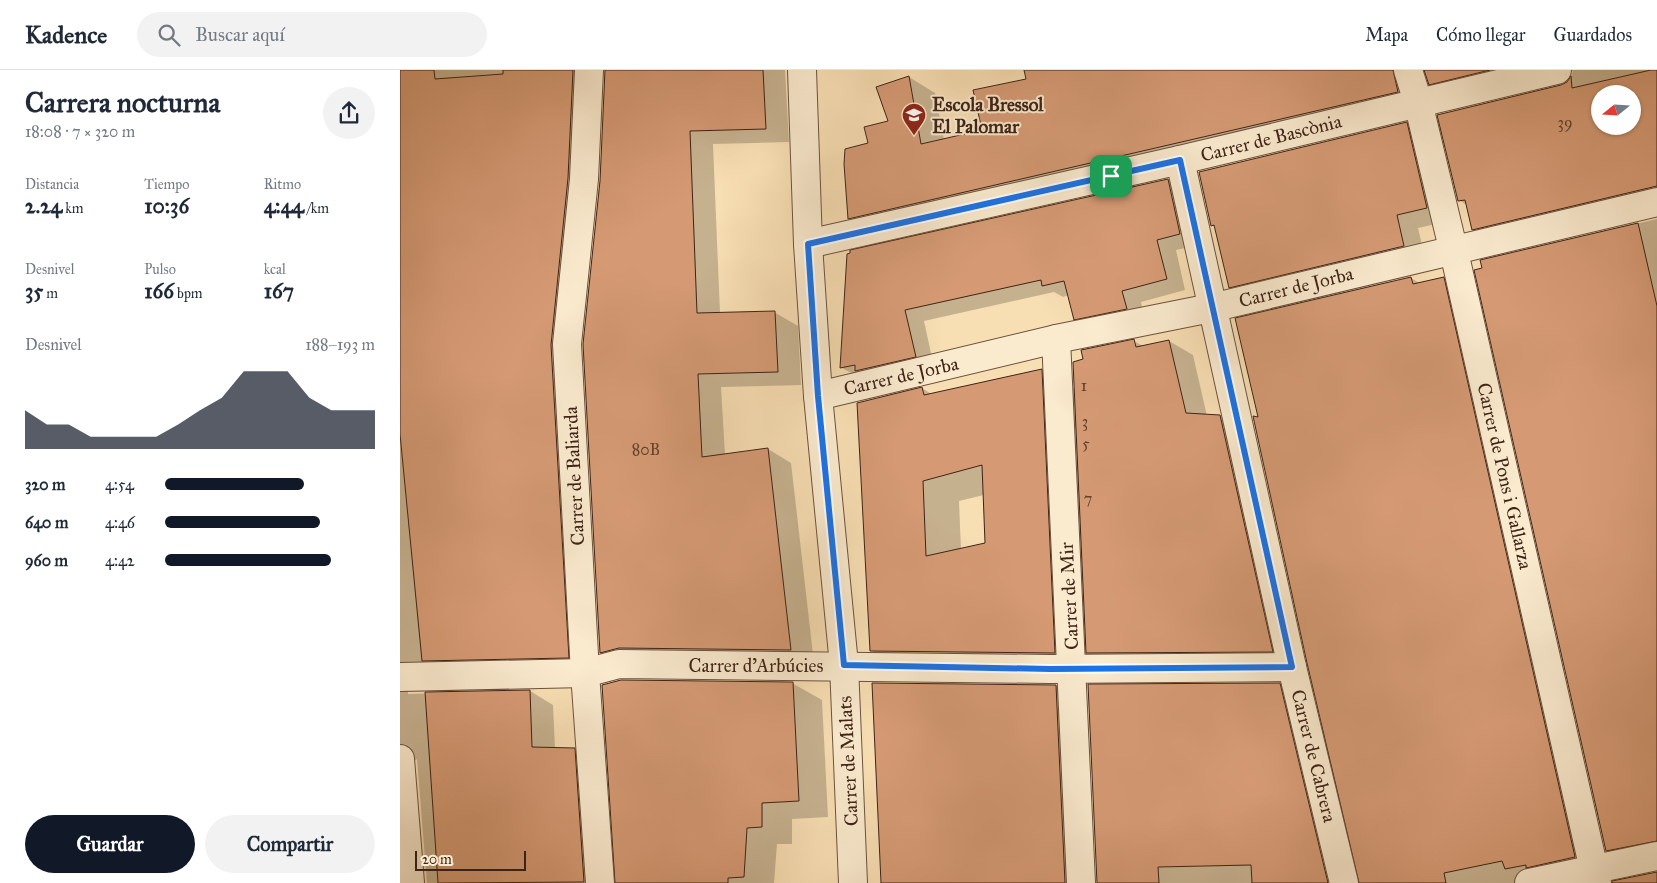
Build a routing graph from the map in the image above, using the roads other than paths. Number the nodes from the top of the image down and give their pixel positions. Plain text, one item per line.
1 (589, 70) edge
2 (802, 70) edge
3 (1408, 70) edge
4 (1557, 70) edge
5 (1418, 102) junction
6 (1180, 160) junction
7 (1656, 205) edge
8 (808, 244) junction
9 (1453, 250) junction
10 (1212, 308) junction
11 (1056, 339) junction
12 (818, 396) junction
13 (844, 665) junction
14 (1072, 667) junction
15 (1292, 667) junction
16 (585, 673) junction
17 (400, 678) edge
18 (400, 759) edge
19 (1657, 856) edge
20 (1596, 876) edge
21 (410, 883) edge
22 (600, 883) edge
23 (853, 883) edge
24 (1081, 883) edge
25 (1344, 883) edge
26 (1529, 883) edge

1 - 16 street, Carrer de Baliarda
2 - 8 street, Carrer de Malats
3 - 5 street, Carrer de Pons i Gallarza
4 - 5 street, Carrer de Bascònia
5 - 6 street, Carrer de Bascònia
5 - 9 street, Carrer de Pons i Gallarza
6 - 8 street, Carrer de Bascònia
6 - 10 street, Carrer de Cabrera
7 - 9 street, Carrer de Jorba
8 - 12 street, Carrer de Malats
9 - 10 street, Carrer de Jorba
9 - 20 street, Carrer de Pons i Gallarza
10 - 11 street, Carrer de Jorba
10 - 15 street, Carrer de Cabrera
11 - 12 street, Carrer de Jorba
11 - 14 street, Carrer de Mir
12 - 13 street, Carrer de Malats
13 - 14 street, Carrer d'Arbúcies
13 - 16 street, Carrer d'Arbúcies
13 - 23 street, Carrer de Malats
14 - 15 street, Carrer d'Arbúcies
14 - 24 street, Carrer de Mir
15 - 25 street, Carrer de Cabrera
16 - 17 street, Carrer d'Arbúcies
16 - 22 street, Carrer de Baliarda
18 - 21 street
19 - 20 street
20 - 26 street

